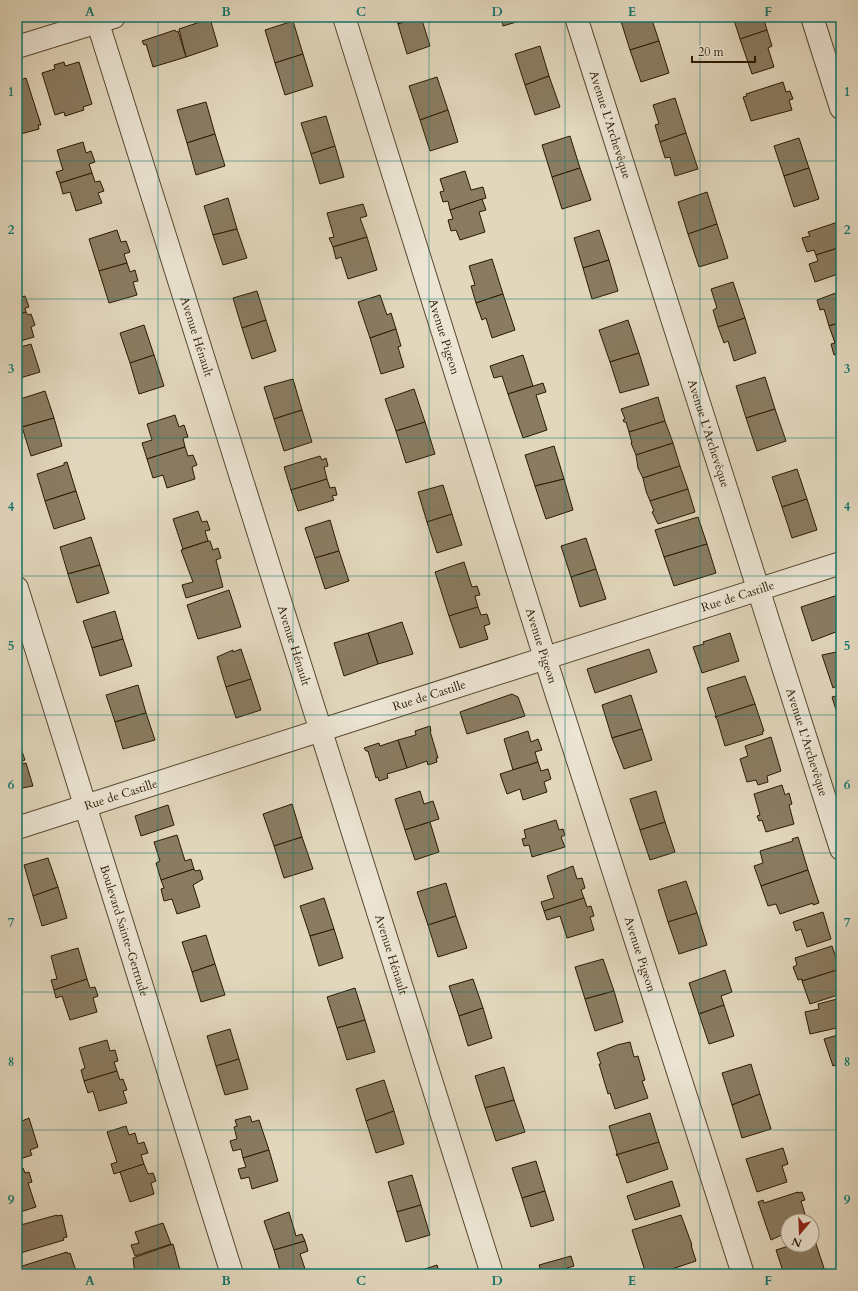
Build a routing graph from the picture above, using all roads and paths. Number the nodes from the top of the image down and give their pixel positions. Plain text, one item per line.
1 (344, 17) edge
2 (576, 17) edge
3 (812, 17) edge
4 (103, 19) edge
5 (17, 47) edge
6 (841, 108) edge
7 (841, 563) edge
8 (17, 588) edge
9 (757, 591) junction
10 (545, 658) junction
11 (321, 731) junction
12 (86, 806) junction
13 (17, 828) edge
14 (841, 849) edge
15 (232, 1274) edge
16 (492, 1274) edge
17 (743, 1274) edge

1 - 10 street, Avenue Pigeon
2 - 9 street, Avenue L'Archevêque
3 - 6 street
4 - 5 street
4 - 11 street, Avenue Hénault
7 - 9 street, Rue de Castille
8 - 12 street, Boulevard Sainte-Gertrude
9 - 10 street, Rue de Castille
9 - 14 street, Avenue L'Archevêque
10 - 11 street, Rue de Castille
10 - 17 street, Avenue Pigeon
11 - 12 street, Rue de Castille
11 - 16 street, Avenue Hénault
12 - 13 street, Rue de Castille
12 - 15 street, Boulevard Sainte-Gertrude

